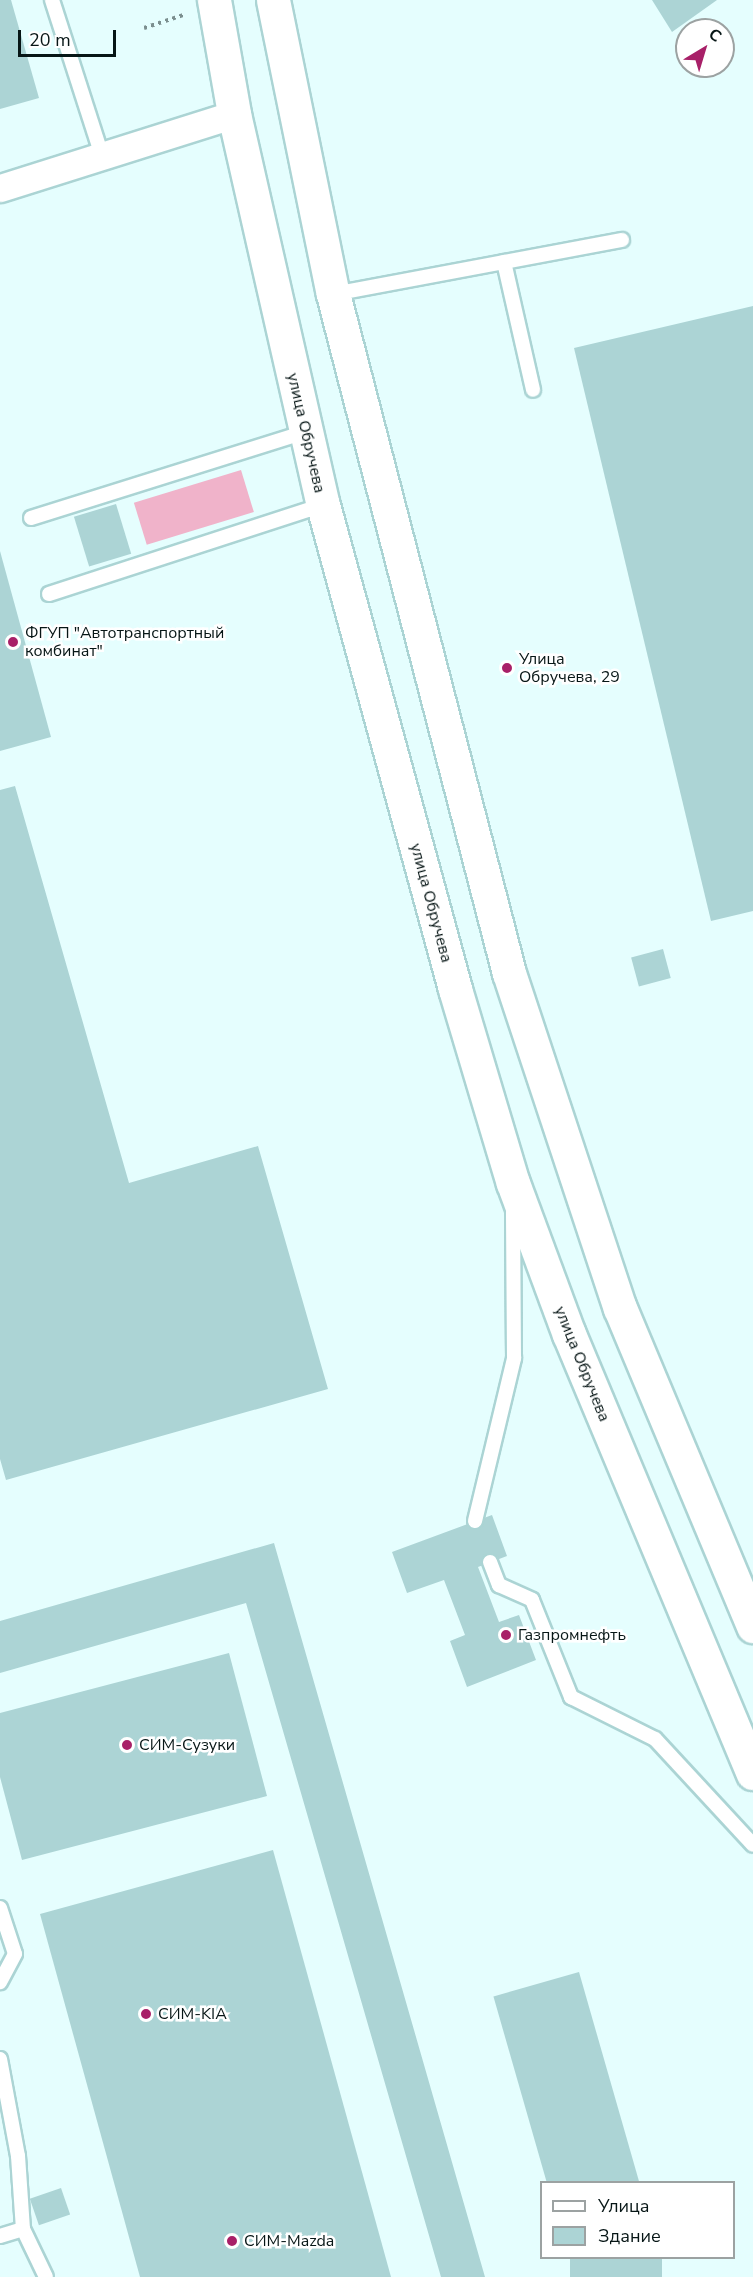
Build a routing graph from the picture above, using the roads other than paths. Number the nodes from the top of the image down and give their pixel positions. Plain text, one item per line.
1 (52, 0) edge
2 (273, 0) edge
3 (200, 7) edge
4 (234, 114) junction
5 (102, 156) junction
6 (0, 188) edge
7 (622, 240) dead end
8 (504, 262) junction
9 (333, 294) junction
10 (533, 390) dead end
11 (305, 432) junction
12 (323, 505) junction
13 (31, 518) dead end
14 (49, 594) dead end
15 (513, 1183) junction
16 (475, 1521) dead end
17 (490, 1562) dead end
18 (753, 1626) edge
19 (753, 1773) edge
20 (753, 1845) edge
21 (0, 1908) edge
22 (0, 1982) edge
23 (0, 2059) edge
24 (23, 2229) junction
25 (0, 2236) edge
26 (46, 2277) edge

1 - 5 lane
2 - 9 main road
3 - 4 main road, улица Обручева
4 - 5 street
4 - 11 main road, улица Обручева
5 - 6 street
7 - 8 lane
8 - 9 lane
8 - 10 lane
9 - 18 main road
11 - 12 main road, улица Обручева
11 - 13 lane
12 - 14 lane
12 - 15 main road, улица Обручева
15 - 16 lane
15 - 19 main road, улица Обручева
17 - 20 lane
21 - 22 lane
23 - 24 lane
24 - 25 lane
24 - 26 lane

